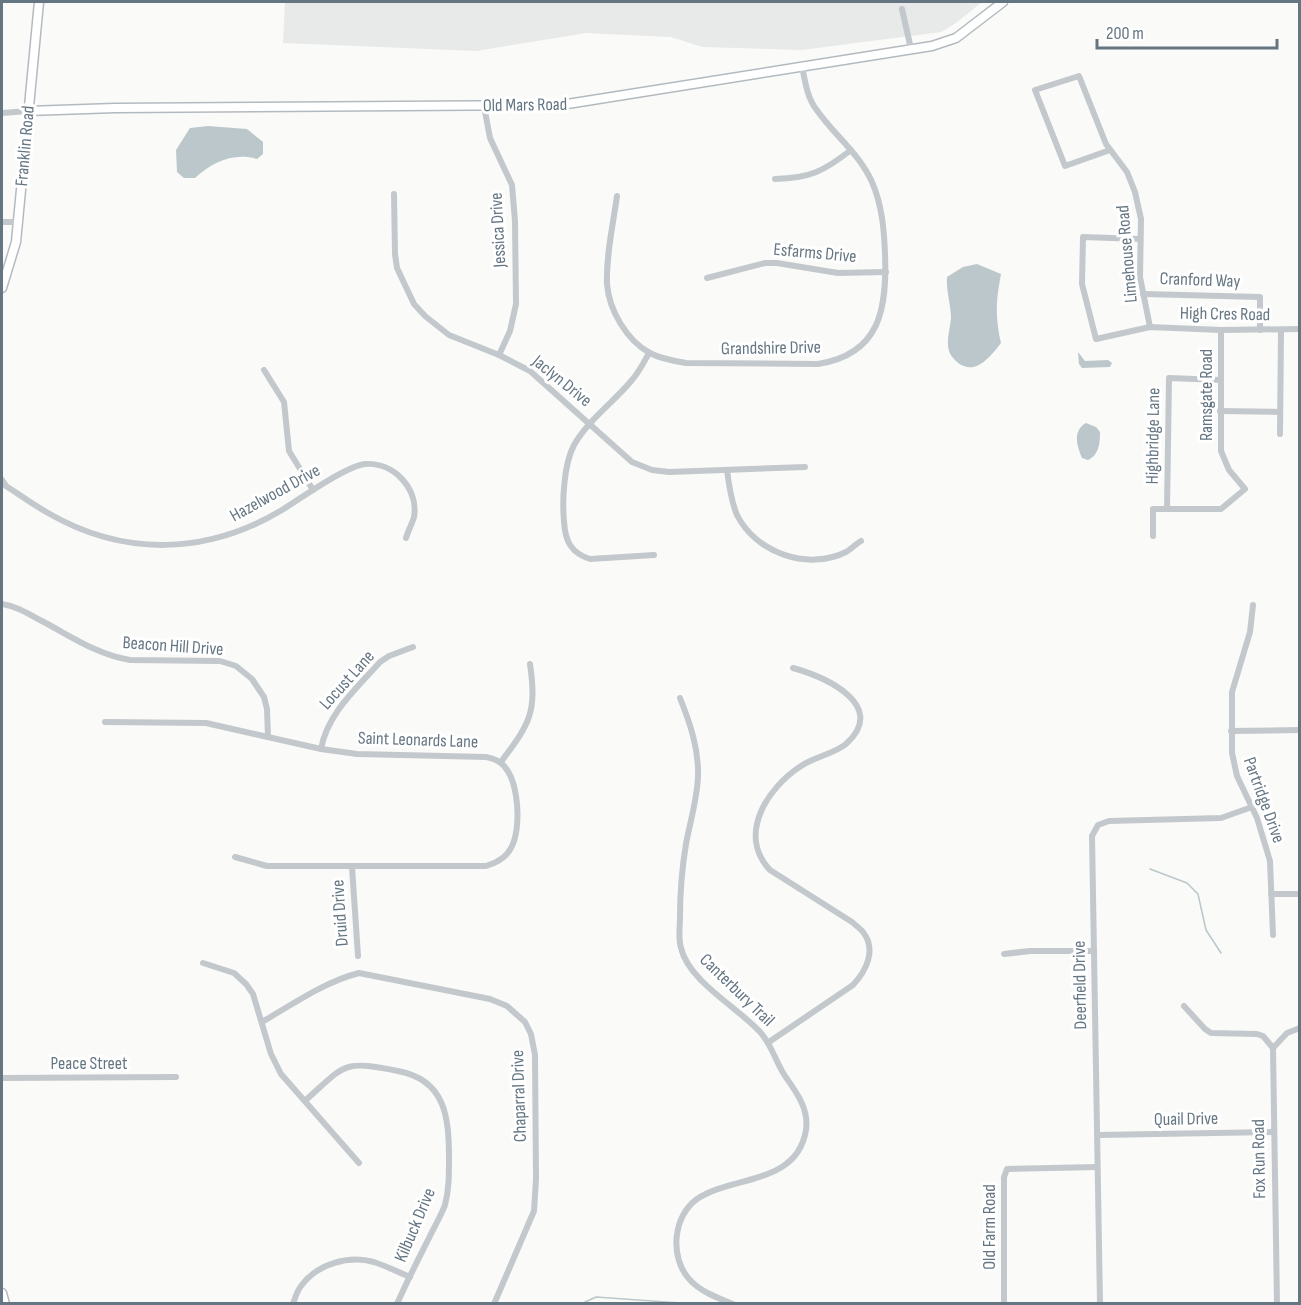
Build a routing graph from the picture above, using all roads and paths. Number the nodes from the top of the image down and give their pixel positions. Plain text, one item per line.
1 (39, 2) edge
2 (1003, 2) edge
3 (902, 9) dead end
4 (911, 49) junction
5 (802, 66) junction
6 (484, 106) junction
7 (28, 111) junction
8 (2, 113) edge
9 (851, 150) junction
10 (1110, 150) junction
11 (775, 179) dead end
12 (394, 194) dead end
13 (617, 196) dead end
14 (2, 222) edge
15 (19, 222) junction
16 (1140, 239) junction
17 (886, 272) junction
18 (707, 278) dead end
19 (2, 288) edge
20 (1143, 294) junction
21 (1150, 327) junction
22 (1221, 330) junction
23 (1260, 330) junction
24 (1281, 330) junction
25 (1299, 330) edge
26 (649, 352) junction
27 (499, 355) junction
28 (264, 370) dead end
29 (1220, 380) junction
30 (1220, 411) junction
31 (1280, 412) junction
32 (590, 424) junction
33 (1280, 434) dead end
34 (805, 467) dead end
35 (727, 470) junction
36 (2, 480) edge
37 (313, 490) junction
38 (1167, 509) junction
39 (1153, 536) dead end
40 (406, 538) dead end
41 (861, 541) dead end
42 (654, 555) dead end
43 (2, 604) edge
44 (1253, 605) dead end
45 (413, 647) dead end
46 (530, 664) dead end
47 (793, 668) dead end
48 (680, 698) dead end
49 (105, 722) dead end
50 (1299, 730) edge
51 (1231, 731) junction
52 (268, 737) junction
53 (321, 749) junction
54 (501, 762) junction
55 (1252, 807) junction
56 (235, 857) dead end
57 (352, 867) junction
58 (1271, 894) junction
59 (1299, 894) edge
60 (1273, 935) dead end
61 (1094, 951) junction
62 (1004, 954) dead end
63 (358, 956) dead end
64 (203, 963) dead end
65 (1184, 1006) dead end
66 (262, 1022) junction
67 (1299, 1028) edge
68 (769, 1042) junction
69 (1273, 1048) junction
70 (176, 1077) dead end
71 (2, 1078) edge
72 (306, 1100) junction
73 (1273, 1132) junction
74 (1098, 1135) junction
75 (359, 1163) dead end
76 (1097, 1167) junction
77 (410, 1277) junction
78 (2, 1293) edge
79 (5, 1304) edge
80 (293, 1304) edge
81 (397, 1304) edge
82 (494, 1304) edge
83 (733, 1304) edge
84 (1004, 1304) edge
85 (1101, 1304) edge
86 (1276, 1304) edge

1 - 7 street, Franklin Road
2 - 4 street, Old Mars Road
3 - 4 street
4 - 5 street, Old Mars Road
5 - 6 street, Old Mars Road
5 - 9 street, Grandshire Drive
6 - 7 street, Old Mars Road
6 - 27 street, Jessica Drive
7 - 8 street
7 - 15 street, Franklin Road
9 - 11 street
9 - 17 street, Grandshire Drive
10 - 10 street, Limehouse Road
10 - 16 street, Limehouse Road
12 - 27 street, Jaclyn Drive
13 - 26 street, Grandshire Drive
14 - 15 street
15 - 19 street, Franklin Road
16 - 20 street, Limehouse Road
16 - 21 street, High Cres Road
17 - 18 street, Esfarms Drive
17 - 26 street, Grandshire Drive
20 - 21 street, Limehouse Road
20 - 23 street, Cranford Way
21 - 22 street, High Cres Road
22 - 23 street, High Cres Road
22 - 29 street, Ramsgate Road
23 - 24 street, High Cres Road
24 - 25 street, High Cres Road
24 - 31 street
26 - 32 street
27 - 32 street, Jaclyn Drive
28 - 37 street
29 - 30 street, Ramsgate Road
29 - 38 street, Highbridge Lane
30 - 31 street
30 - 38 street, Ramsgate Road
31 - 33 street
32 - 35 street, Jaclyn Drive
32 - 42 street
34 - 35 street, Jaclyn Drive
35 - 41 street
36 - 37 street, Hazelwood Drive
37 - 40 street, Hazelwood Drive
38 - 39 street
43 - 52 street, Beacon Hill Drive
44 - 51 street, Partridge Drive
45 - 53 street, Locust Lane
46 - 54 street
47 - 68 street
48 - 68 street, Canterbury Trail
49 - 52 street, Saint Leonards Lane
50 - 51 street
51 - 55 street, Partridge Drive
52 - 53 street, Saint Leonards Lane
53 - 54 street, Saint Leonards Lane
54 - 57 street, Saint Leonards Lane
55 - 58 street, Partridge Drive
55 - 61 street, Deerfield Drive
56 - 57 street, Saint Leonards Lane
57 - 63 street, Druid Drive
58 - 59 street
58 - 60 street, Partridge Drive
61 - 62 street
61 - 74 street, Deerfield Drive
64 - 66 street
65 - 69 street
66 - 72 street
66 - 82 street, Chaparral Drive
67 - 69 street
68 - 83 street, Canterbury Trail
69 - 73 street, Fox Run Road
70 - 71 street, Peace Street
72 - 75 street
72 - 77 street, Kilbuck Drive
73 - 74 street, Quail Drive
73 - 86 street, Fox Run Road
74 - 76 street, Deerfield Drive
76 - 84 street, Old Farm Road
76 - 85 street, Deerfield Drive
77 - 80 street
77 - 81 street, Kilbuck Drive
78 - 79 street

